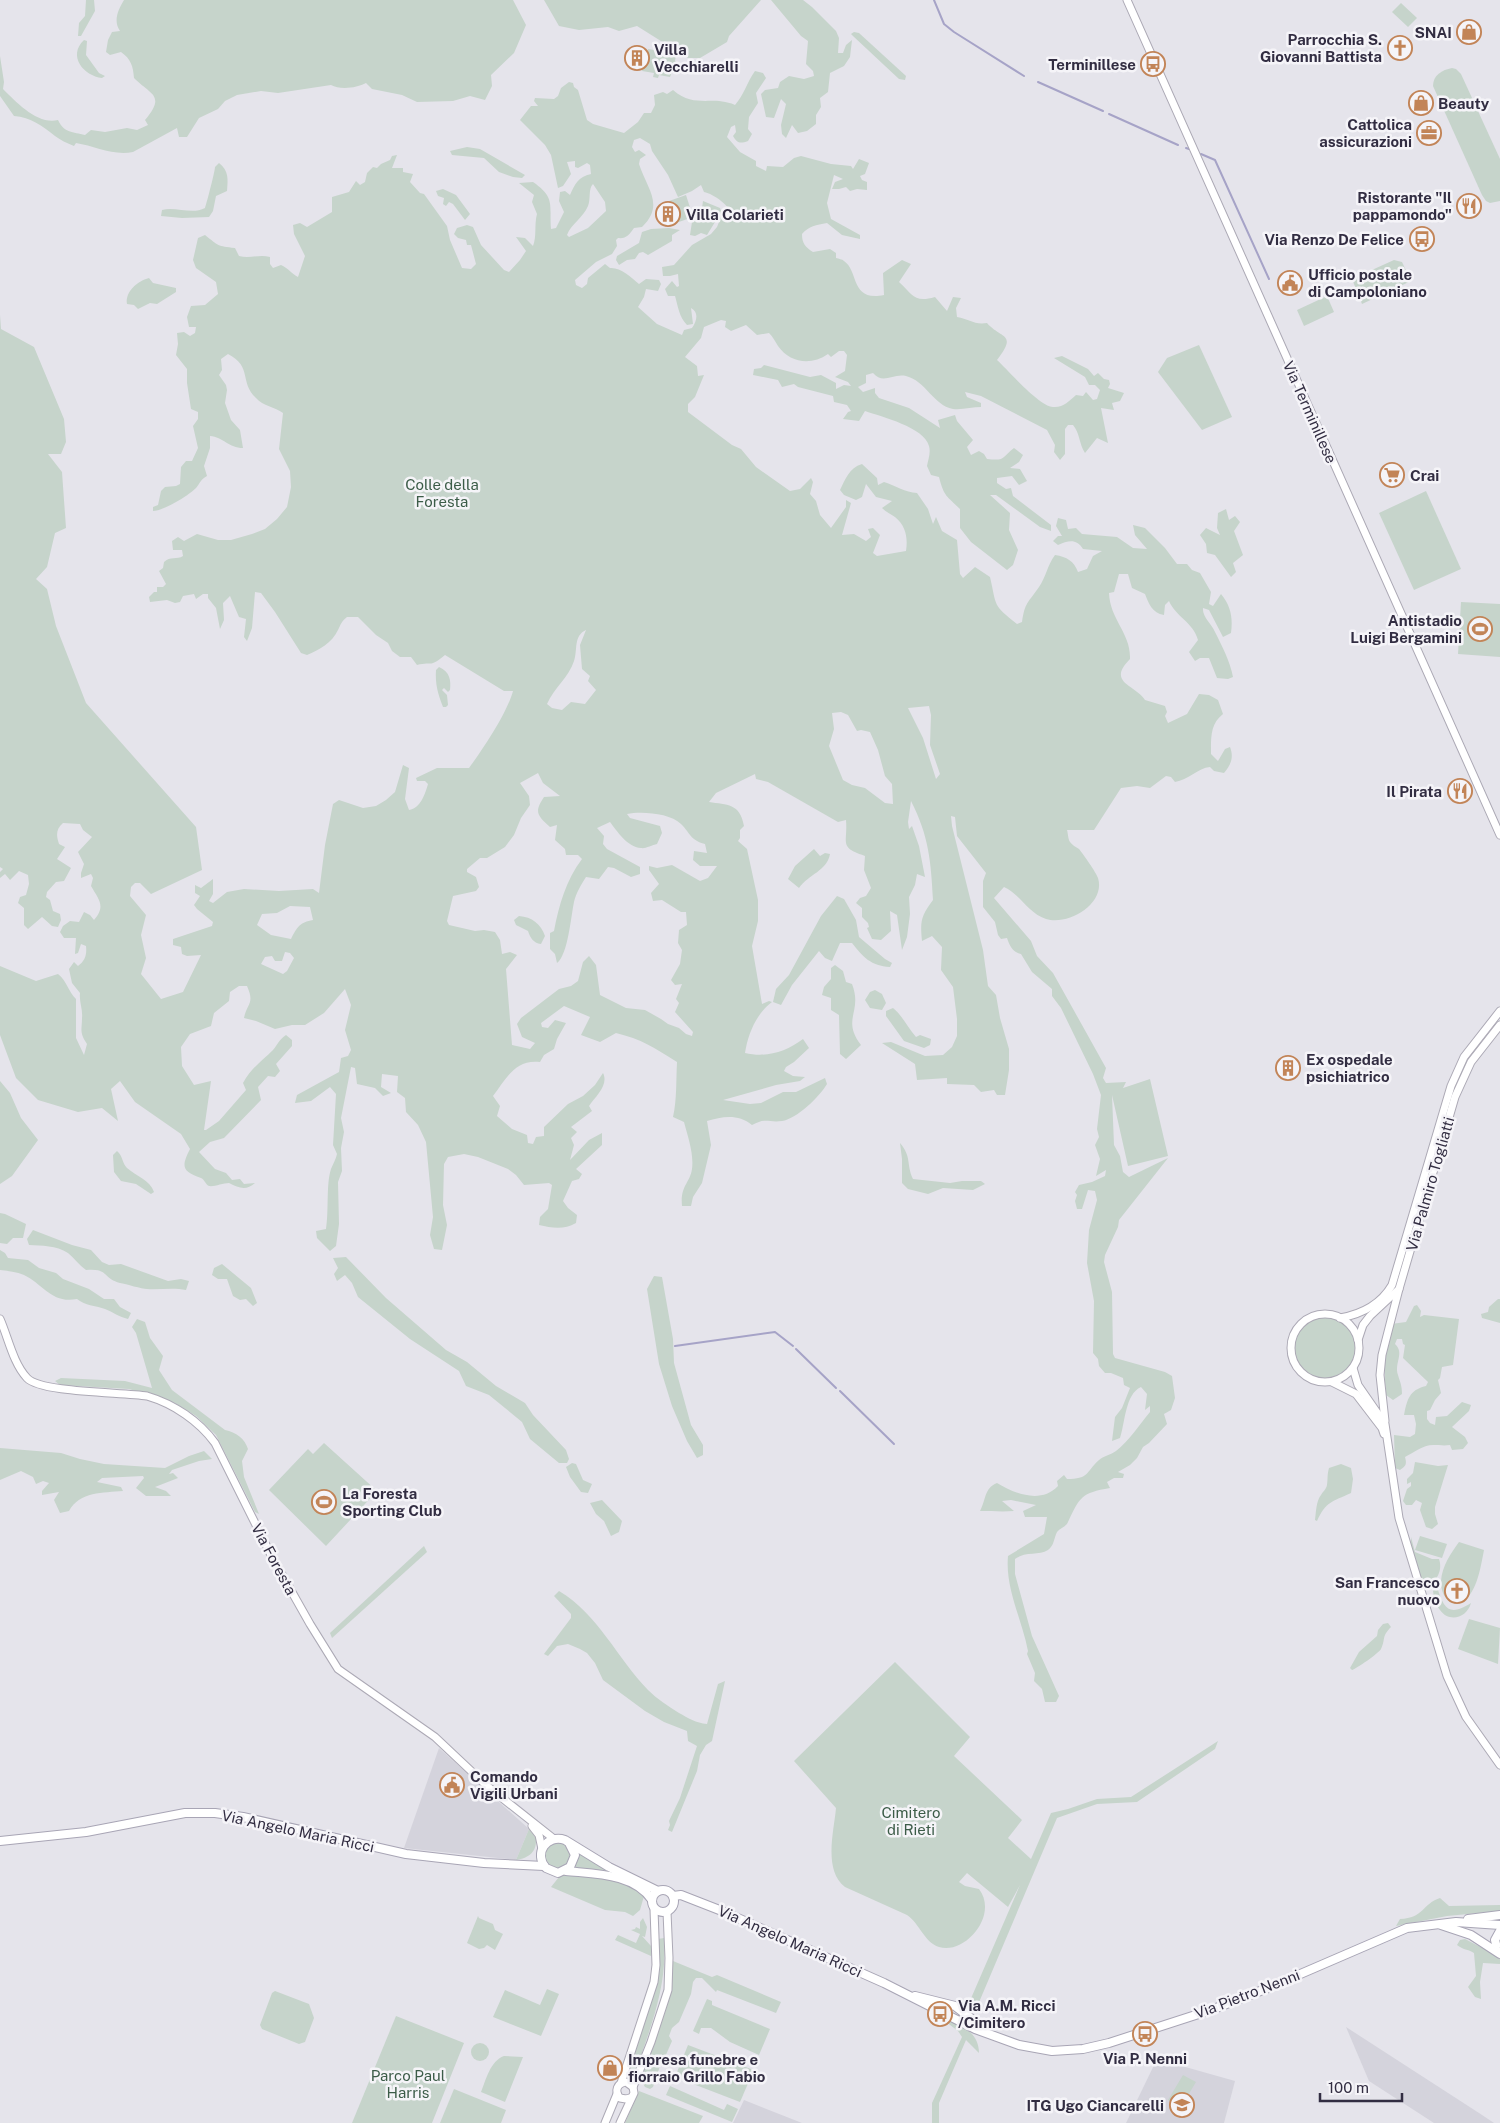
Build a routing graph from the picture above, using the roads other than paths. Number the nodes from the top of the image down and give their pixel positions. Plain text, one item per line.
1 (1126, 0) edge
2 (1497, 825) edge
3 (1500, 835) edge
4 (1500, 1004) edge
5 (1500, 1011) edge
6 (1500, 1025) edge
7 (1500, 1030) edge
8 (1474, 1043) junction
9 (1476, 1053) junction
10 (1399, 1289) junction
11 (1340, 1318) junction
12 (0, 1319) edge
13 (1358, 1340) junction
14 (1353, 1368) junction
15 (1331, 1382) junction
16 (1385, 1424) junction
17 (1388, 1444) junction
18 (1500, 1765) edge
19 (522, 1814) junction
20 (554, 1839) junction
21 (0, 1841) edge
22 (569, 1843) junction
23 (541, 1851) junction
24 (508, 1864) junction
25 (544, 1866) junction
26 (566, 1871) junction
27 (658, 1891) junction
28 (673, 1896) junction
29 (652, 1900) junction
30 (654, 1909) junction
31 (667, 1912) junction
32 (1500, 1915) edge
33 (1456, 1922) junction
34 (1437, 1923) junction
35 (1500, 1925) edge
36 (1500, 1931) edge
37 (1500, 1952) edge
38 (906, 1994) junction
39 (993, 2035) junction
40 (621, 2083) junction
41 (633, 2087) junction
42 (617, 2094) junction
43 (630, 2098) junction
44 (605, 2123) edge
45 (620, 2123) edge

1 - 2 main road, Via Terminillese
2 - 3 main road, Via Terminillese
4 - 8 main road
5 - 8 main road, Via Palmiro Togliatti
6 - 9 main road, Via Palmiro Togliatti
7 - 9 main road
8 - 11 main road, Via Palmiro Togliatti
9 - 10 main road, Via Palmiro Togliatti
10 - 13 main road
10 - 16 main road, Via Palmiro Togliatti
11 - 13 main road
11 - 15 main road
12 - 19 main road, Via Foresta
13 - 14 main road
14 - 15 main road
14 - 16 main road
15 - 17 main road
16 - 17 main road
17 - 18 main road
19 - 20 main road, Via Foresta
19 - 23 main road
20 - 22 main road
20 - 23 main road
21 - 24 main road, Via Angelo Maria Ricci
22 - 26 main road
22 - 27 main road
23 - 24 main road, Via Angelo Maria Ricci
23 - 25 main road
24 - 25 main road, Via Angelo Maria Ricci
25 - 26 main road
26 - 29 main road
27 - 28 main road
27 - 29 main road
28 - 31 main road
28 - 38 main road, Via Angelo Maria Ricci
29 - 30 main road
30 - 31 main road
30 - 40 main road
31 - 41 main road
32 - 33 main road
33 - 34 main road, Via Pietro Nenni
33 - 35 main road, Via Pietro Nenni
34 - 37 main road
34 - 39 main road, Via Pietro Nenni
36 - 37 main road
38 - 39 main road, Via Angelo Maria Ricci
38 - 39 main road, Via Angelo Maria Ricci
40 - 41 main road
40 - 42 main road
41 - 43 main road
42 - 43 main road
42 - 44 main road
43 - 45 main road

